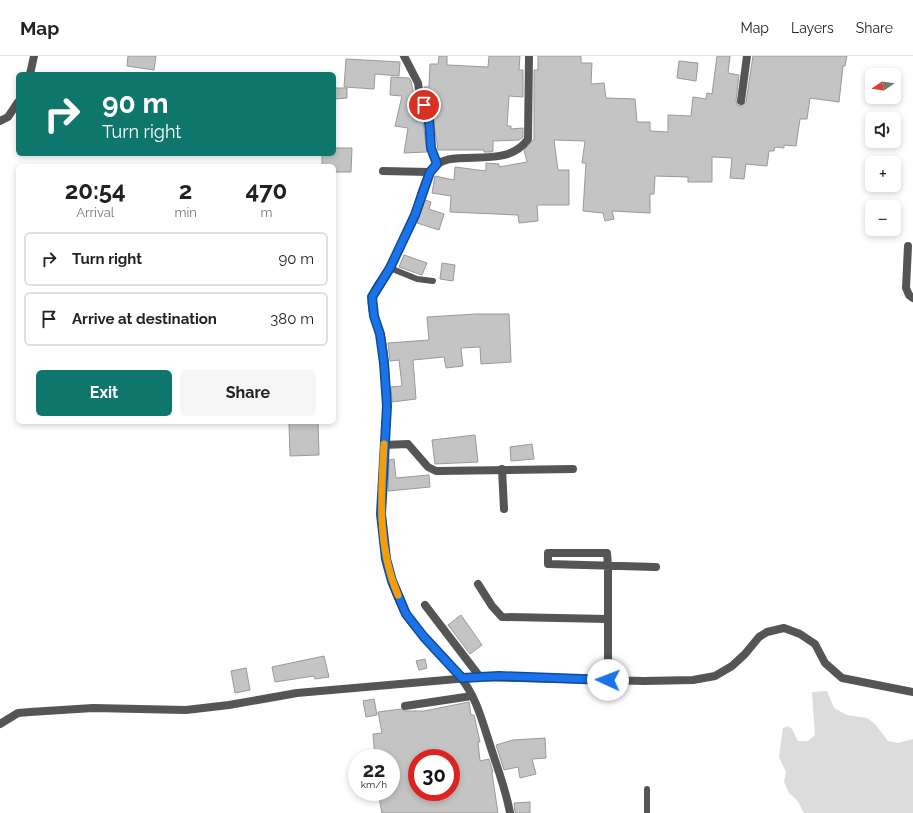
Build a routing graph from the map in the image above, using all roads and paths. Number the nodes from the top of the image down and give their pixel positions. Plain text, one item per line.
1 (34, 56) edge
2 (404, 56) edge
3 (529, 56) edge
4 (747, 56) edge
5 (30, 72) edge
6 (741, 101) dead end
7 (16, 105) edge
8 (0, 121) edge
9 (437, 164) junction
10 (383, 171) dead end
11 (430, 172) junction
12 (908, 246) dead end
13 (390, 268) junction
14 (433, 281) dead end
15 (913, 298) edge
16 (384, 445) junction
17 (502, 469) junction
18 (574, 469) dead end
19 (504, 509) dead end
20 (608, 566) junction
21 (656, 567) dead end
22 (478, 584) dead end
23 (425, 605) dead end
24 (608, 619) junction
25 (480, 676) junction
26 (462, 678) junction
27 (608, 680) junction
28 (913, 692) edge
29 (472, 696) junction
30 (405, 706) dead end
31 (0, 724) edge
32 (647, 789) dead end
33 (510, 813) edge
34 (647, 813) edge

1 - 5 street
2 - 9 street
3 - 9 street
4 - 6 street
7 - 8 street
9 - 11 street
10 - 11 street
11 - 13 street
12 - 15 street
13 - 14 lane
13 - 16 street
16 - 17 street
16 - 26 street
17 - 18 street
17 - 19 street
20 - 20 street
20 - 21 street
20 - 24 street
22 - 24 street
23 - 25 street
24 - 27 street
25 - 26 street
25 - 27 street
26 - 29 street
26 - 31 street
27 - 28 street
29 - 30 street
29 - 33 street
32 - 34 lane

